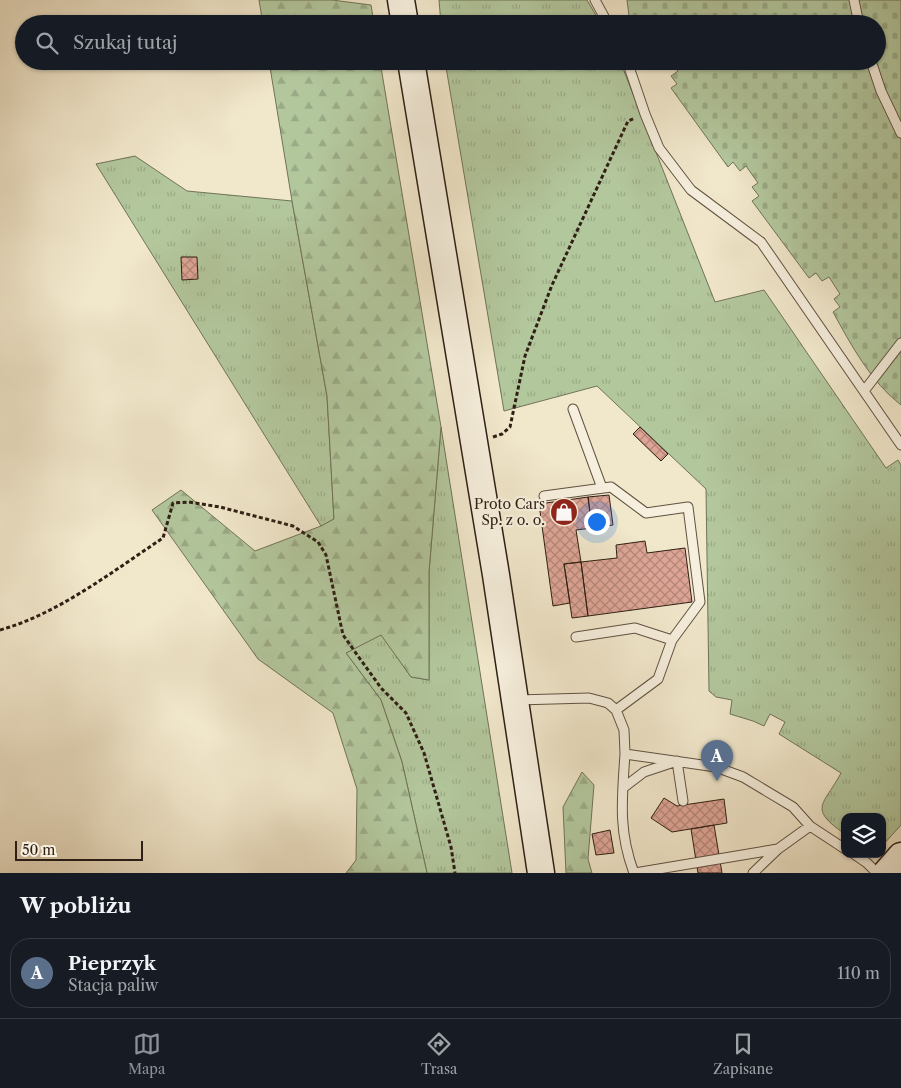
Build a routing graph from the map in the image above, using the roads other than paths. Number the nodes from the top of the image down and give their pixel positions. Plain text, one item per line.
1 (401, 0) edge
2 (596, 0) edge
3 (854, 0) edge
4 (404, 15) edge
5 (604, 15) edge
6 (856, 15) edge
7 (412, 70) edge
8 (631, 70) edge
9 (874, 70) edge
10 (901, 133) edge
11 (901, 343) edge
12 (864, 391) junction
13 (573, 409) dead end
14 (901, 446) edge
15 (602, 488) junction
16 (544, 496) dead end
17 (576, 637) dead end
18 (672, 640) junction
19 (514, 700) junction
20 (616, 710) junction
21 (624, 754) junction
22 (677, 762) junction
23 (623, 788) junction
24 (683, 801) dead end
25 (810, 826) junction
26 (841, 845) edge
27 (778, 849) junction
28 (901, 856) edge
29 (860, 858) edge
30 (541, 873) edge
31 (635, 873) edge
32 (753, 873) edge
33 (877, 873) edge
34 (886, 873) edge

1 - 4 main road
2 - 5 lane
3 - 6 lane
7 - 19 main road
8 - 12 lane
9 - 10 lane
11 - 12 lane
12 - 14 lane
13 - 15 lane
15 - 16 lane
15 - 18 lane
17 - 18 lane
18 - 20 lane
19 - 20 lane
19 - 30 main road
20 - 21 lane
21 - 22 lane
21 - 23 lane
22 - 23 lane
22 - 24 lane
22 - 25 lane
23 - 31 lane
25 - 26 lane
25 - 27 lane
27 - 31 lane
27 - 32 lane
28 - 34 main road
29 - 33 lane

